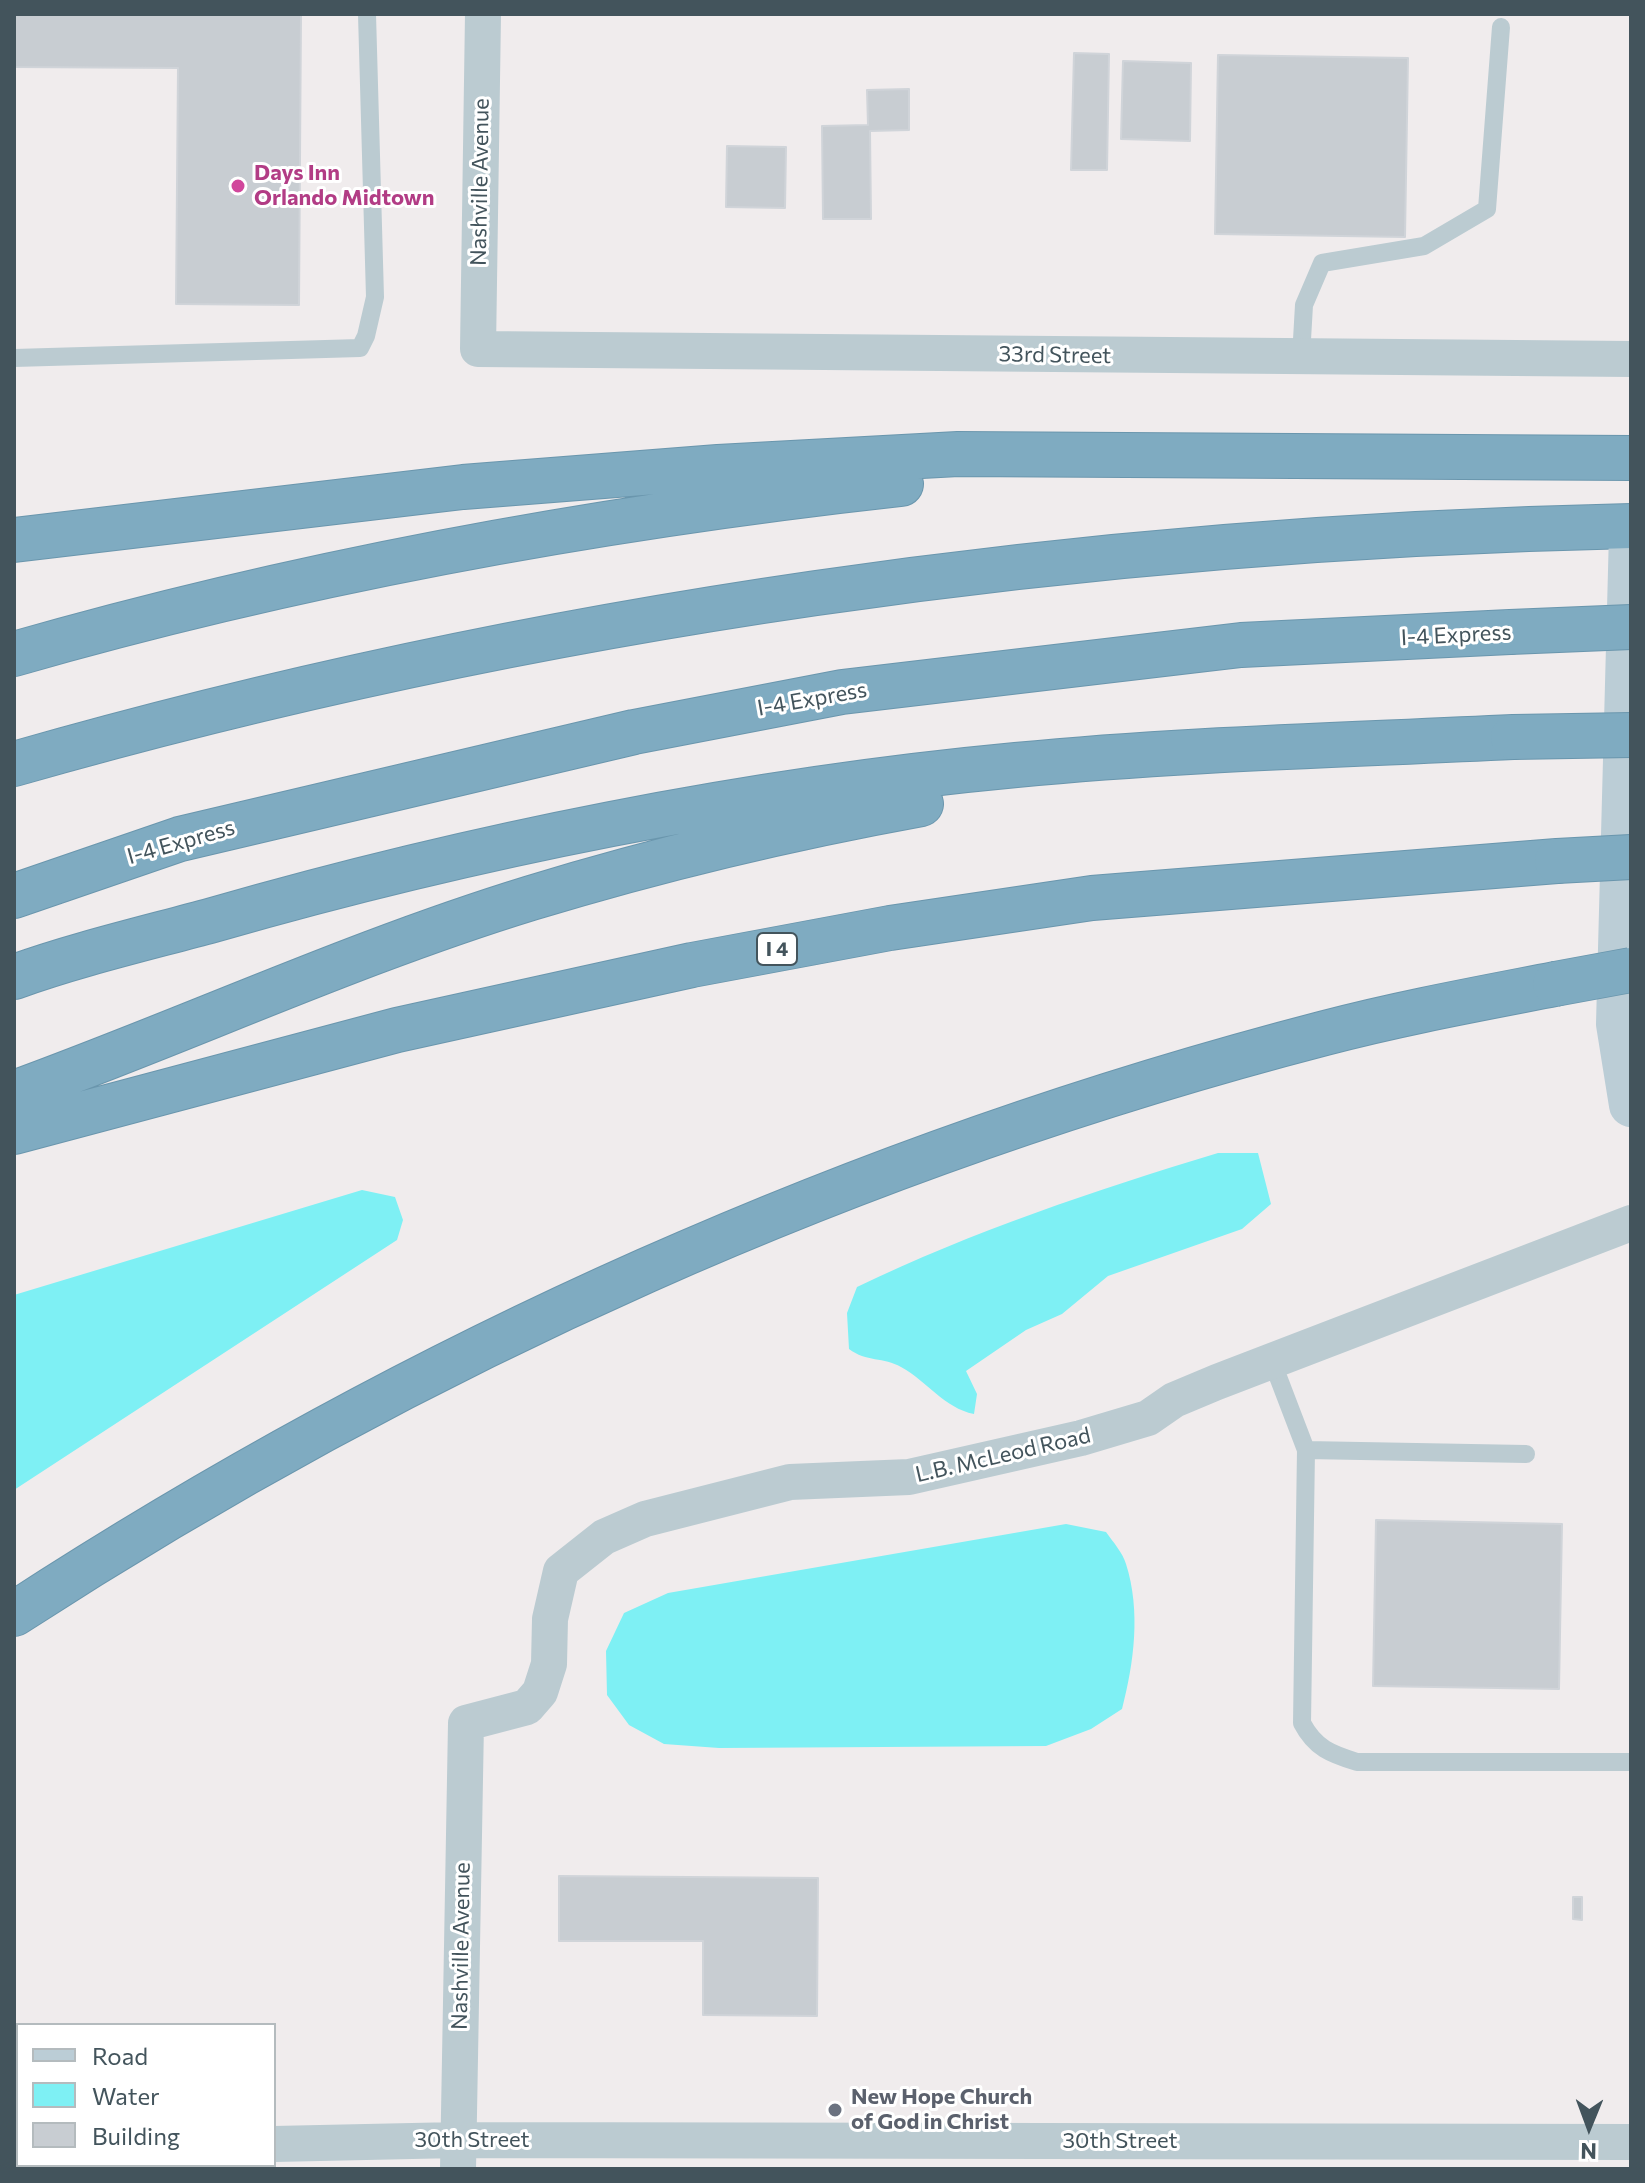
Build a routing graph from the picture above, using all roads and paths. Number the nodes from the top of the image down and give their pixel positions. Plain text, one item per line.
1 (367, 14) edge
2 (483, 14) edge
3 (1501, 27) dead end
4 (478, 349) joint
5 (1301, 357) junction
6 (14, 358) edge
7 (1631, 359) edge
8 (1226, 453) junction
9 (1631, 458) edge
10 (1631, 526) edge
11 (1631, 533) edge
12 (14, 540) edge
13 (1631, 627) edge
14 (14, 654) edge
15 (1631, 735) edge
16 (1310, 747) junction
17 (14, 764) edge
18 (180, 839) junction
19 (1631, 857) edge
20 (14, 874) edge
21 (14, 896) edge
22 (1631, 970) edge
23 (14, 977) edge
24 (14, 1093) edge
25 (1631, 1105) edge
26 (14, 1132) edge
27 (1631, 1223) edge
28 (1272, 1361) junction
29 (1306, 1450) junction
30 (1526, 1454) dead end
31 (14, 1614) edge
32 (466, 1723) joint
33 (1631, 1762) edge
34 (1631, 2142) edge
35 (276, 2144) edge
36 (458, 2154) edge

1 - 6 lane
2 - 4 street, Nashville Avenue
3 - 5 lane
4 - 5 street, 33rd Street
5 - 7 street, 33rd Street
8 - 9 highway
8 - 12 highway
8 - 14 highway
10 - 17 highway
11 - 25 street
13 - 18 highway, I-4 Express, bridge
15 - 16 highway, bridge
16 - 23 highway
16 - 24 highway
18 - 20 highway
18 - 21 highway, I-4 Express
19 - 26 highway, I 4, bridge
22 - 31 highway, bridge
27 - 28 street, L.B. McLeod Road
28 - 29 lane
28 - 32 street, L.B. McLeod Road
29 - 30 lane
29 - 33 lane
32 - 36 street, Nashville Avenue
34 - 36 street, 30th Street
35 - 36 street, 30th Street

